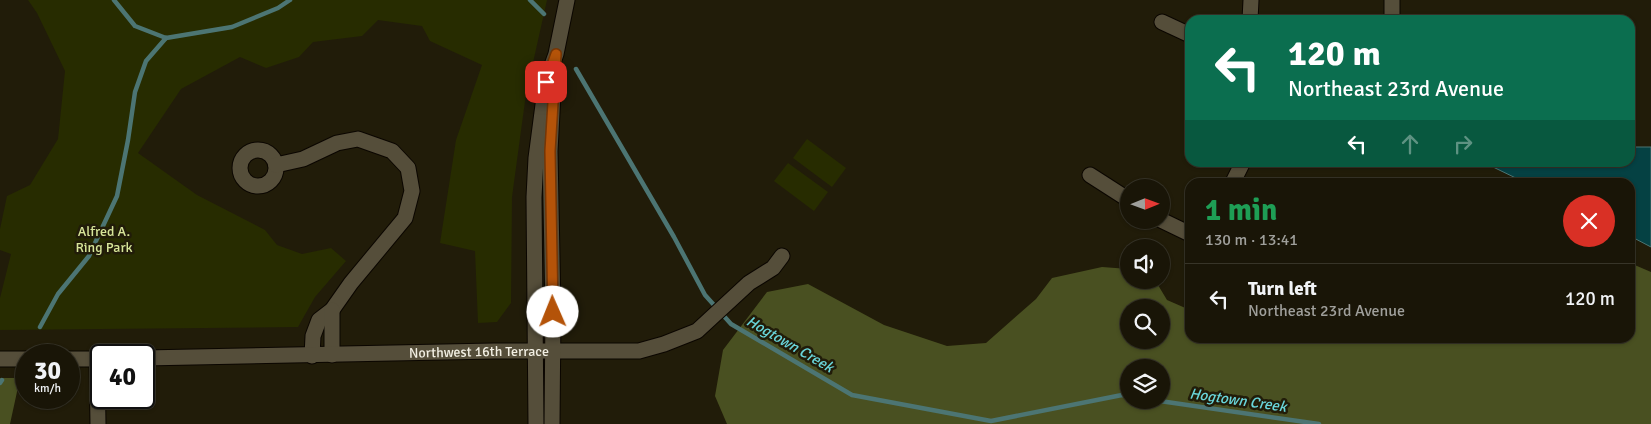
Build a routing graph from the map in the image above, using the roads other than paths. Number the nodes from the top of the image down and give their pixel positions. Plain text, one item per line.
1 (566, 0) edge
2 (1251, 0) edge
3 (1392, 0) edge
4 (1250, 15) edge
5 (1392, 15) edge
6 (1162, 22) dead end
7 (1185, 33) edge
8 (556, 54) junction
9 (276, 165) dead end
10 (1090, 175) dead end
11 (1120, 194) edge
12 (1170, 224) edge
13 (1185, 232) edge
14 (782, 256) dead end
15 (332, 310) junction
16 (536, 351) junction
17 (553, 351) junction
18 (332, 355) junction
19 (312, 356) junction
20 (155, 358) edge
21 (0, 359) edge
22 (15, 359) edge
23 (98, 409) edge
24 (98, 424) edge
25 (536, 424) edge
26 (552, 424) edge

1 - 8 street
2 - 4 street
3 - 5 street
6 - 7 street
8 - 16 street
8 - 17 street
9 - 15 street
10 - 11 street
12 - 13 street
14 - 17 street, Northwest 16th Terrace
15 - 18 street
15 - 19 street
16 - 17 street, Northwest 16th Terrace
16 - 18 street, Northwest 16th Terrace
16 - 25 street
17 - 26 street
18 - 19 street, Northwest 16th Terrace
19 - 20 street, Northwest 16th Terrace
21 - 22 street
23 - 24 street

